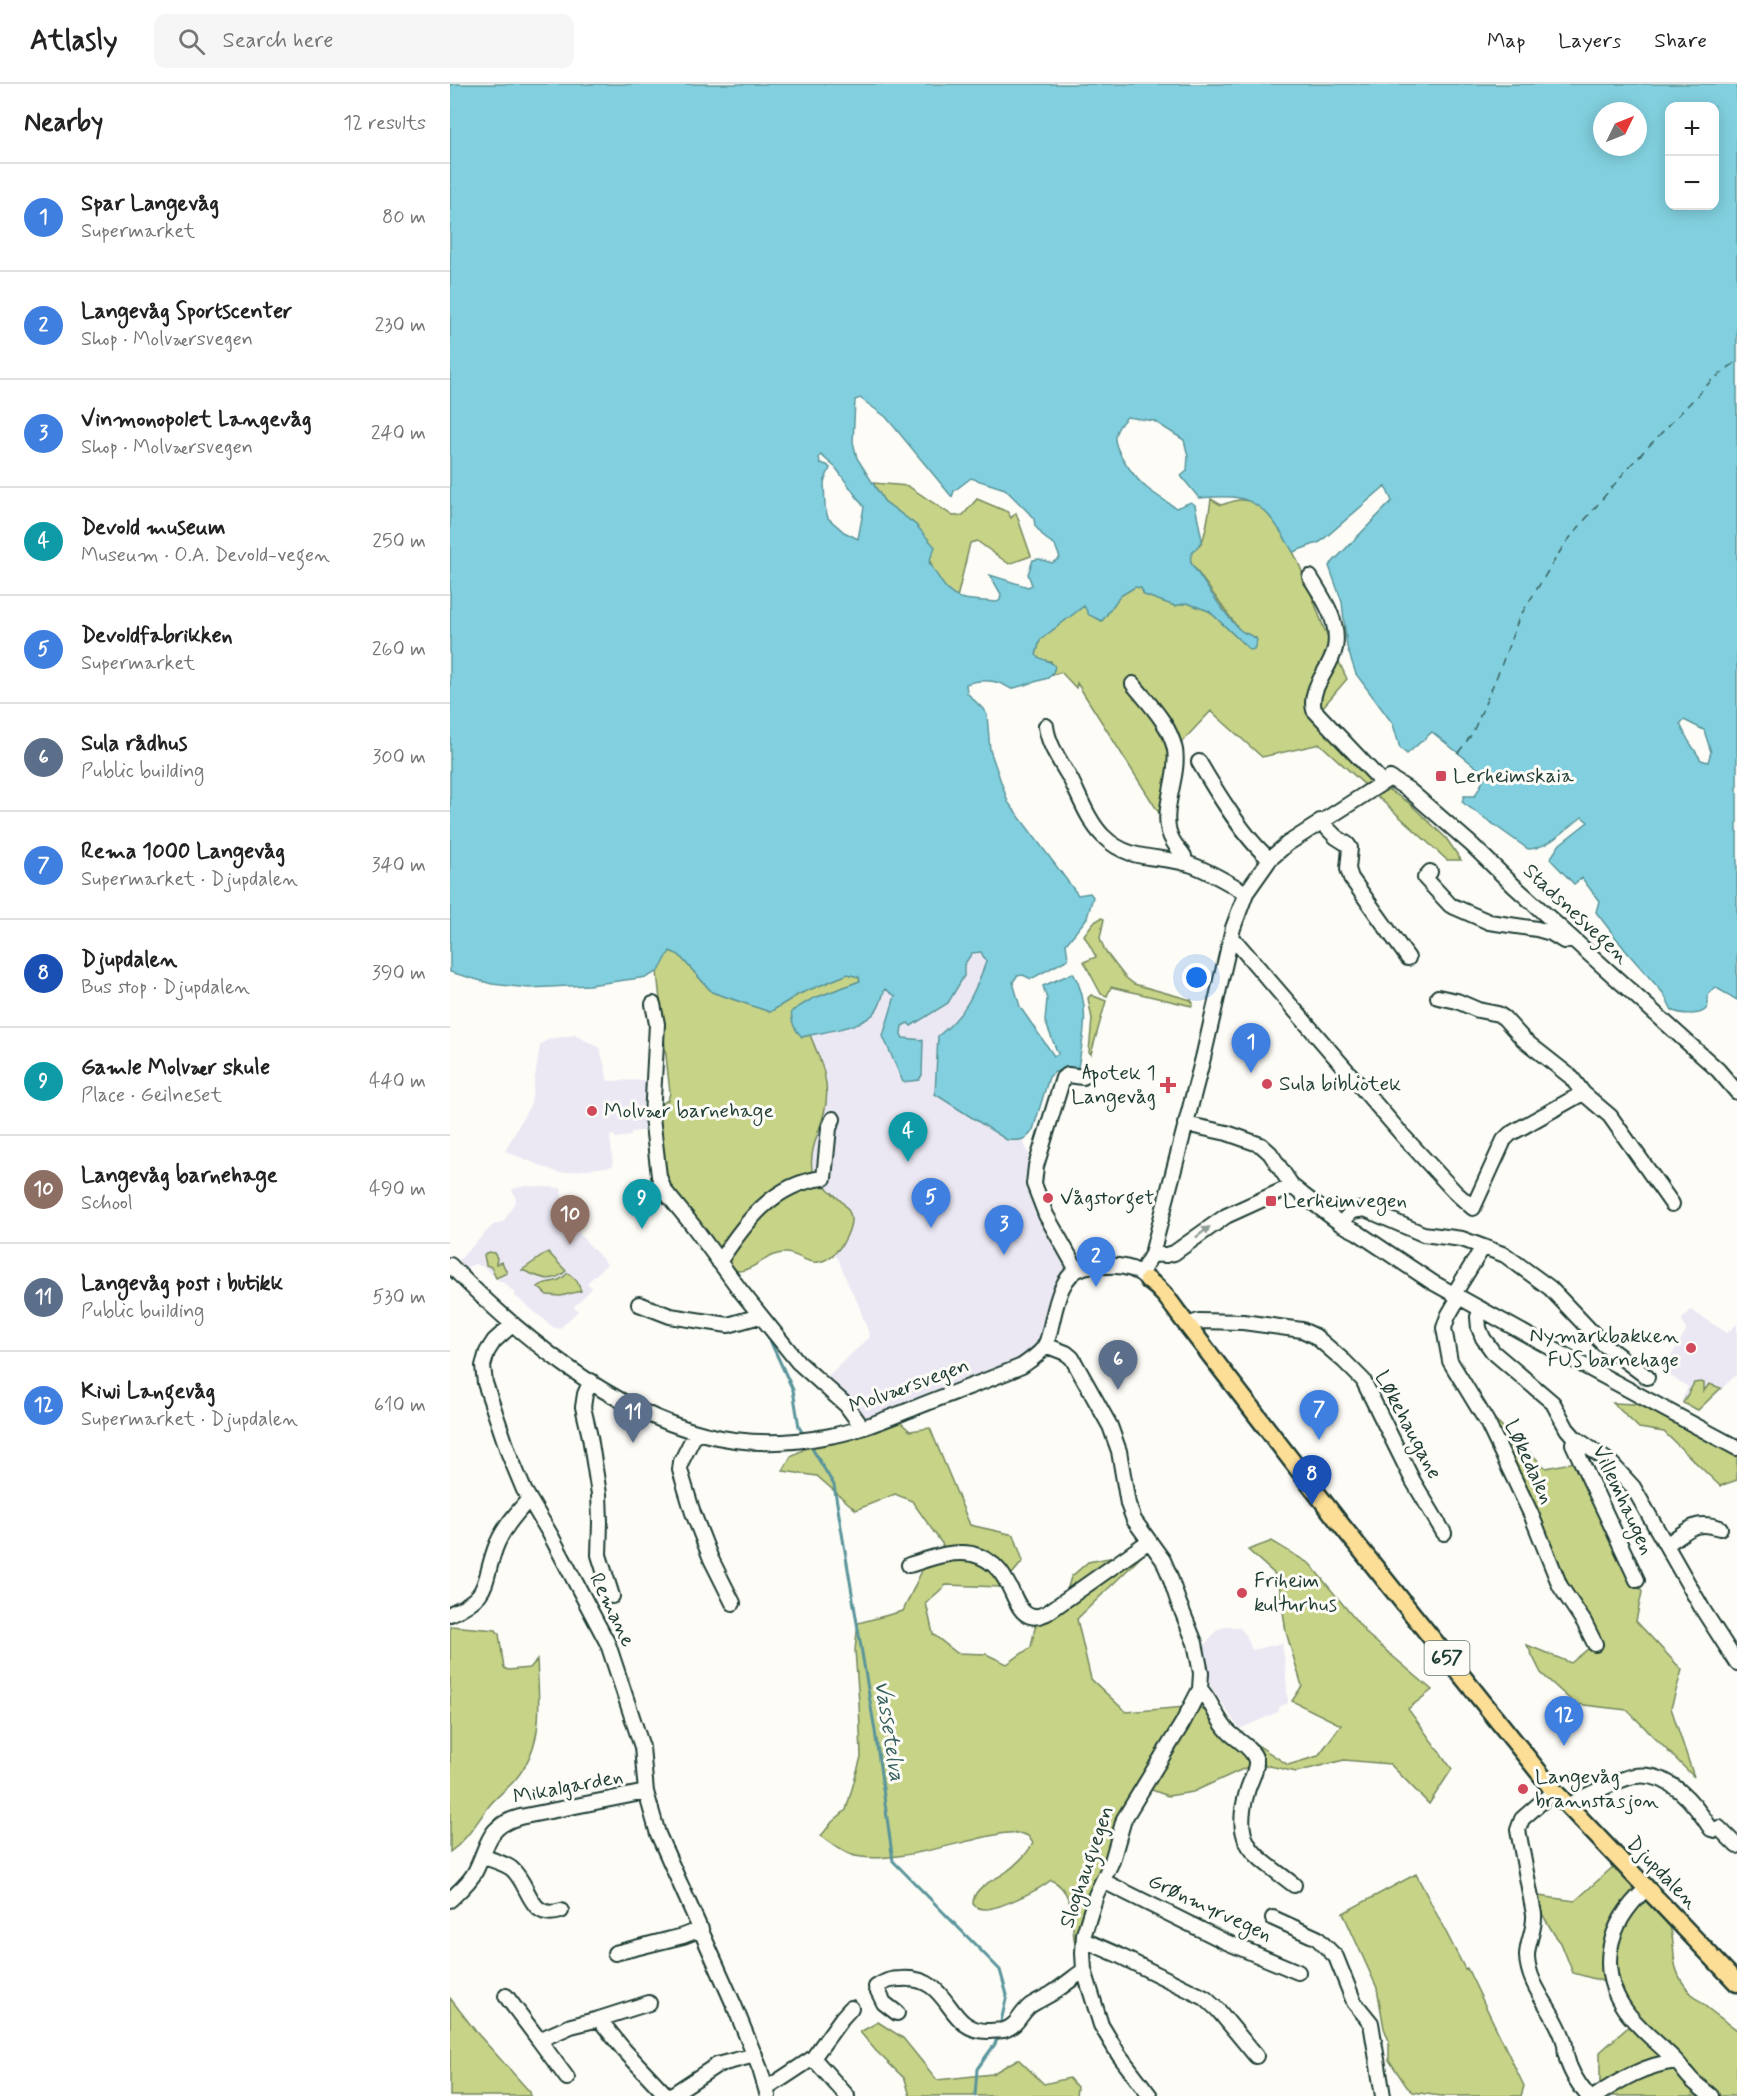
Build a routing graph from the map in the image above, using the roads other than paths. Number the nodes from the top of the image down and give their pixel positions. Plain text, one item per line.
1 (1310, 578) dead end
2 (1133, 684) dead end
3 (1046, 726) dead end
4 (1199, 762) dead end
5 (1382, 782) junction
6 (1320, 821) junction
7 (1270, 859) junction
8 (1184, 863) junction
9 (1430, 872) dead end
10 (1246, 893) junction
11 (1572, 938) junction
12 (1231, 940) junction
13 (1408, 958) dead end
14 (1438, 997) dead end
15 (653, 1004) dead end
16 (1083, 1077) dead end
17 (1737, 1092) edge
18 (1583, 1093) junction
19 (833, 1119) dead end
20 (1185, 1124) junction
21 (1292, 1186) junction
22 (1672, 1204) dead end
23 (1341, 1224) junction
24 (1483, 1247) junction
25 (1152, 1254) junction
26 (719, 1262) junction
27 (450, 1265) edge
28 (1077, 1270) junction
29 (1144, 1277) junction
30 (1456, 1295) junction
31 (639, 1304) dead end
32 (1481, 1309) junction
33 (760, 1316) junction
34 (1183, 1319) junction
35 (513, 1324) junction
36 (1045, 1346) junction
37 (1647, 1377) dead end
38 (591, 1381) junction
39 (862, 1427) junction
40 (696, 1432) junction
41 (1574, 1437) junction
42 (1737, 1448) edge
43 (529, 1499) junction
44 (1720, 1528) dead end
45 (1444, 1533) dead end
46 (1149, 1541) junction
47 (1667, 1545) junction
48 (909, 1565) dead end
49 (1637, 1580) dead end
50 (612, 1596) dead end
51 (733, 1603) dead end
52 (450, 1614) edge
53 (1595, 1644) dead end
54 (1735, 1657) edge
55 (1200, 1689) junction
56 (1554, 1791) junction
57 (646, 1792) junction
58 (1568, 1807) junction
59 (1737, 1846) edge
60 (482, 1856) junction
61 (1103, 1881) junction
62 (1294, 1885) dead end
63 (1646, 1889) junction
64 (450, 1900) edge
65 (561, 1911) dead end
66 (1274, 1918) dead end
67 (701, 1929) junction
68 (1084, 1940) junction
69 (615, 1953) dead end
70 (1084, 1970) junction
71 (1298, 1972) dead end
72 (1737, 1983) edge
73 (506, 1996) dead end
74 (649, 2003) dead end
75 (851, 2008) dead end
76 (897, 2013) dead end
77 (598, 2019) junction
78 (539, 2040) junction
79 (755, 2055) junction
80 (1256, 2056) dead end
81 (813, 2058) junction
82 (1676, 2061) junction
83 (567, 2078) dead end
84 (767, 2093) edge
85 (668, 2096) edge
86 (847, 2096) edge
87 (1150, 2096) edge
88 (1383, 2096) edge
89 (1588, 2096) edge
90 (1596, 2096) edge
91 (1711, 2096) edge

1 - 5 street
2 - 8 street
3 - 8 street
4 - 7 street
5 - 6 street
5 - 11 street, Stadsnesvegen
6 - 7 street
6 - 13 street
7 - 10 street
8 - 10 street
9 - 11 street
10 - 12 street
11 - 17 street, Stadsnesvegen
12 - 18 street
12 - 20 street
14 - 18 street
15 - 26 street
16 - 28 street
18 - 22 street
19 - 26 street
20 - 21 street
20 - 25 street
21 - 23 street
25 -> 21 street
23 - 24 street
23 - 30 street
24 - 30 street, Løkedalen
24 - 37 street
25 - 29 street
26 - 33 street
27 - 35 street, Molværsvegen
28 - 29 street
28 - 36 street
29 - 34 main road, Djupdalen / 657
30 - 32 street
30 - 53 street, Løkedalen
31 - 33 street
32 - 41 street
32 - 42 street
33 - 39 street
34 - 45 street, Løkehaugane
34 - 56 main road, Djupdalen / 657
35 - 38 street, Molværsvegen
35 - 43 street, Remane
36 - 39 street, Molværsvegen
36 - 46 street
38 - 40 street, Molværsvegen
38 - 50 street, Remane
39 - 40 street, Molværsvegen
40 - 51 street
41 - 47 street
41 - 49 street, Villemhaugen
43 - 52 street
43 - 57 street, Remane
44 - 47 street
46 - 48 street
46 - 55 street
47 - 54 street
55 - 61 street, Sloghaugvegen
55 - 62 street
56 - 58 main road, Djupdalen / 657
56 - 89 street
57 - 60 street, Mikalgarden
57 - 67 street, Remane
58 - 59 street
58 - 63 main road, Djupdalen / 657
60 - 64 street, Mikalgarden
60 - 65 street
61 - 68 street, Sloghaugvegen
61 - 71 street, Grønmyrvegen
63 - 72 main road, Djupdalen / 657
63 - 82 street
66 - 88 street
67 - 69 street
67 - 79 street, Remane
68 - 70 street, Sloghaugvegen
68 - 80 street
70 - 76 street
70 - 87 street, Sloghaugvegen
73 - 78 street
74 - 77 street
75 - 81 street
77 - 78 street
77 - 85 street
78 - 83 street
79 - 84 street, Remane
79 - 85 street
81 - 84 street
81 - 86 street
82 - 90 street
82 - 91 street

